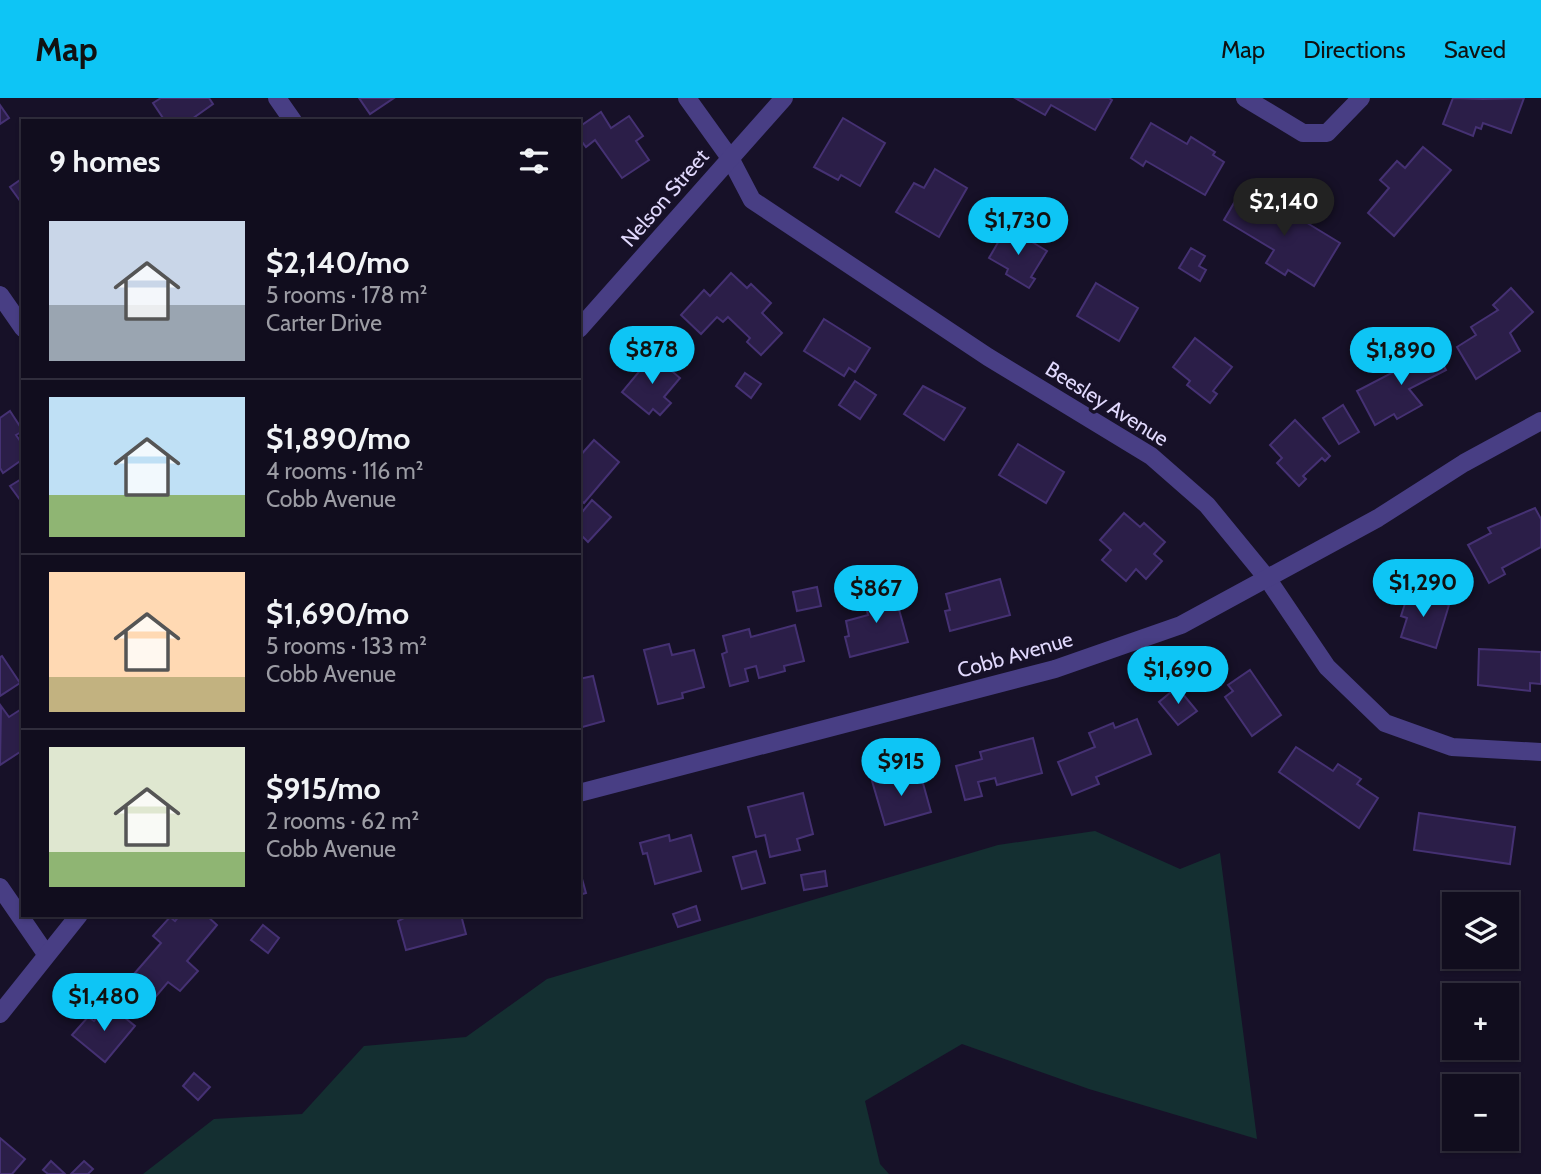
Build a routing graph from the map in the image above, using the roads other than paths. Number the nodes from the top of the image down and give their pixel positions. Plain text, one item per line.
1 (277, 98) edge
2 (687, 98) edge
3 (784, 98) edge
4 (1245, 98) edge
5 (1361, 98) edge
6 (292, 119) edge
7 (730, 159) junction
8 (0, 295) edge
9 (21, 325) edge
10 (581, 327) edge
11 (1541, 421) edge
12 (1266, 578) junction
13 (1541, 751) edge
14 (581, 792) edge
15 (0, 887) edge
16 (77, 917) edge
17 (46, 954) junction
18 (0, 1014) edge

1 - 6 street
2 - 7 street, Beesley Avenue
3 - 7 street, Nelson Street
4 - 5 street
7 - 10 street, Nelson Street
7 - 12 street, Beesley Avenue
8 - 9 street
11 - 12 street, Cobb Avenue
12 - 13 street, Beesley Avenue
12 - 14 street, Cobb Avenue
15 - 17 street
16 - 17 street
17 - 18 street

